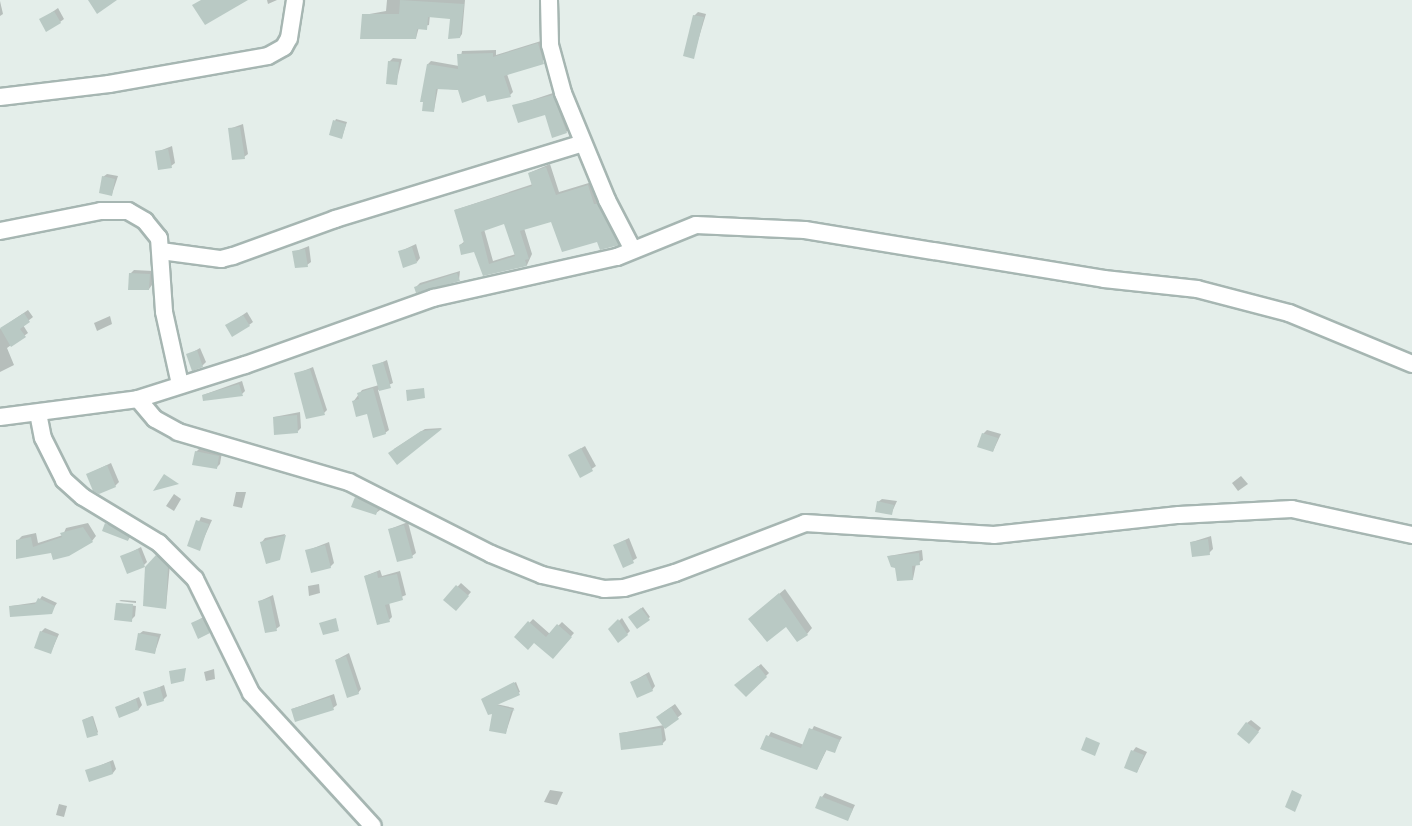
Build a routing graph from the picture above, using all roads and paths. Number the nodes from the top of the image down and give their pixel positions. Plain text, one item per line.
1 (295, 0) edge
2 (549, 0) edge
3 (1, 93) edge
4 (583, 143) junction
5 (0, 231) edge
6 (633, 250) junction
7 (161, 251) junction
8 (1412, 364) edge
9 (180, 384) junction
10 (138, 399) junction
11 (38, 413) junction
12 (0, 417) edge
13 (1412, 535) edge
14 (373, 826) edge

1 - 3 street
2 - 4 street
4 - 6 street
4 - 7 street
5 - 7 street
6 - 8 street
6 - 9 street
7 - 9 street
9 - 10 street
10 - 11 street
10 - 13 street
11 - 12 street
11 - 14 street

